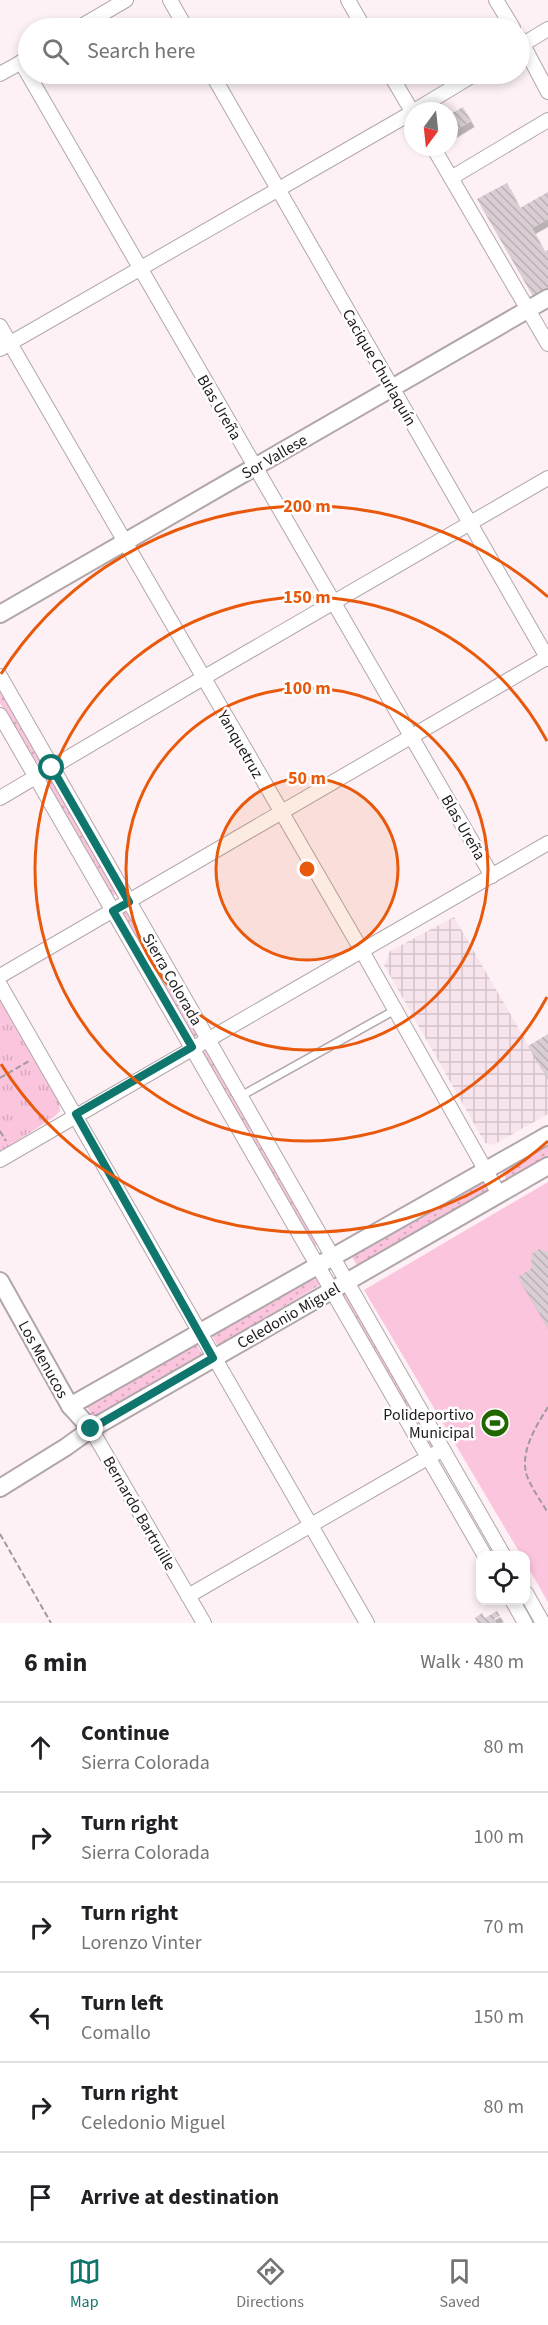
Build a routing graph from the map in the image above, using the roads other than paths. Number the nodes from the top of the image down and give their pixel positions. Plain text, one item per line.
1 (126, 0) edge
2 (170, 0) edge
3 (348, 0) edge
4 (496, 0) edge
5 (95, 18) edge
6 (180, 18) edge
7 (358, 18) edge
8 (507, 18) edge
9 (548, 29) edge
10 (530, 38) edge
11 (530, 60) edge
12 (18, 64) edge
13 (0, 74) edge
14 (38, 84) edge
15 (218, 84) edge
16 (396, 84) edge
17 (459, 84) edge
18 (548, 92) edge
19 (407, 102) edge
20 (429, 102) edge
21 (404, 117) edge
22 (548, 120) edge
23 (438, 156) edge
24 (451, 178) junction
25 (280, 189) junction
26 (140, 271) junction
27 (548, 297) edge
28 (528, 309) junction
29 (0, 326) edge
30 (548, 345) edge
31 (5, 346) edge
32 (392, 387) junction
33 (255, 467) junction
34 (548, 478) edge
35 (470, 523) junction
36 (124, 542) junction
37 (334, 602) junction
38 (0, 614) edge
39 (548, 658) edge
40 (0, 676) edge
41 (203, 678) junction
42 (0, 715) edge
43 (411, 736) junction
44 (52, 768) junction
45 (36, 777) junction
46 (0, 798) edge
47 (281, 812) junction
48 (548, 843) edge
49 (492, 876) junction
50 (129, 902) junction
51 (113, 911) junction
52 (362, 951) junction
53 (0, 976) edge
54 (0, 985) edge
55 (395, 1010) junction
56 (208, 1039) junction
57 (192, 1047) junction
58 (241, 1096) junction
59 (76, 1114) junction
60 (548, 1135) edge
61 (0, 1160) edge
62 (548, 1166) edge
63 (486, 1172) junction
64 (499, 1194) junction
65 (326, 1261) junction
66 (0, 1281) edge
67 (339, 1285) junction
68 (200, 1333) junction
69 (213, 1358) junction
70 (70, 1406) junction
71 (91, 1429) junction
72 (443, 1449) junction
73 (428, 1458) junction
74 (0, 1488) edge
75 (310, 1526) junction
76 (482, 1551) edge
77 (501, 1551) edge
78 (189, 1596) junction
79 (530, 1601) edge
80 (515, 1605) edge
81 (204, 1623) edge
82 (367, 1623) edge
83 (525, 1623) edge
84 (543, 1623) edge

1 - 5 street
2 - 6 street
3 - 7 street
4 - 8 street
9 - 10 street
11 - 18 street
12 - 13 street
14 - 26 street, Blas Ureña
15 - 25 street, Cacique Churlaquín
16 - 19 street
17 - 20 street
21 - 25 street
22 - 24 street
23 - 24 street
24 - 28 street
25 - 26 street
25 - 32 street, Cacique Churlaquín
26 - 31 street
26 - 33 street, Blas Ureña
27 - 28 street, Sor Vallese
28 - 30 street
28 - 32 street, Sor Vallese
29 - 31 street, Yanquetruz
31 - 36 street, Yanquetruz
32 - 33 street, Sor Vallese
32 - 35 street, Cacique Churlaquín
33 - 36 street, Sor Vallese
33 - 37 street, Blas Ureña
34 - 35 street
35 - 37 street
35 - 39 street, Cacique Churlaquín
36 - 38 street, Sor Vallese
36 - 41 street, Yanquetruz
37 - 41 street
37 - 43 street, Blas Ureña
39 - 43 street
40 - 44 street, Sierra Colorada
41 - 44 street
41 - 47 street, Yanquetruz
42 - 45 street, Sierra Colorada
43 - 47 street
43 - 49 street, Blas Ureña
44 - 45 street
44 - 50 street, Sierra Colorada
45 - 46 street
45 - 51 street, Sierra Colorada
47 - 50 street
47 - 52 street, Yanquetruz
48 - 49 street
49 - 52 street
50 - 51 street
50 - 56 street, Sierra Colorada
51 - 53 street
51 - 57 street, Sierra Colorada
52 - 55 street, Yanquetruz
52 - 56 street
54 - 59 street
55 - 58 lane
55 - 63 street, Yanquetruz
56 - 57 street
56 - 58 street, Sierra Colorada
57 - 59 street
57 - 65 street, Sierra Colorada
58 - 65 street, Sierra Colorada
59 - 61 street
59 - 68 street
60 - 63 street, Celedonio Miguel
62 - 64 street, Celedonio Miguel
63 - 64 street, Yanquetruz
63 - 65 street, Celedonio Miguel
64 - 67 street, Celedonio Miguel
65 - 67 street, Sierra Colorada
65 - 68 street, Celedonio Miguel
66 - 70 street, Los Menucos
67 - 69 street, Celedonio Miguel
67 - 72 street
67 - 73 street
68 - 69 street
68 - 70 street, Celedonio Miguel
69 - 71 street, Celedonio Miguel
69 - 75 street
70 - 71 street, Bernardo Bartruille
71 - 74 street, Celedonio Miguel
71 - 78 street, Bernardo Bartruille
72 - 73 street
72 - 77 street
73 - 75 street
73 - 76 street
75 - 78 street
75 - 82 street
78 - 81 street, Bernardo Bartruille
79 - 84 street
80 - 83 street

